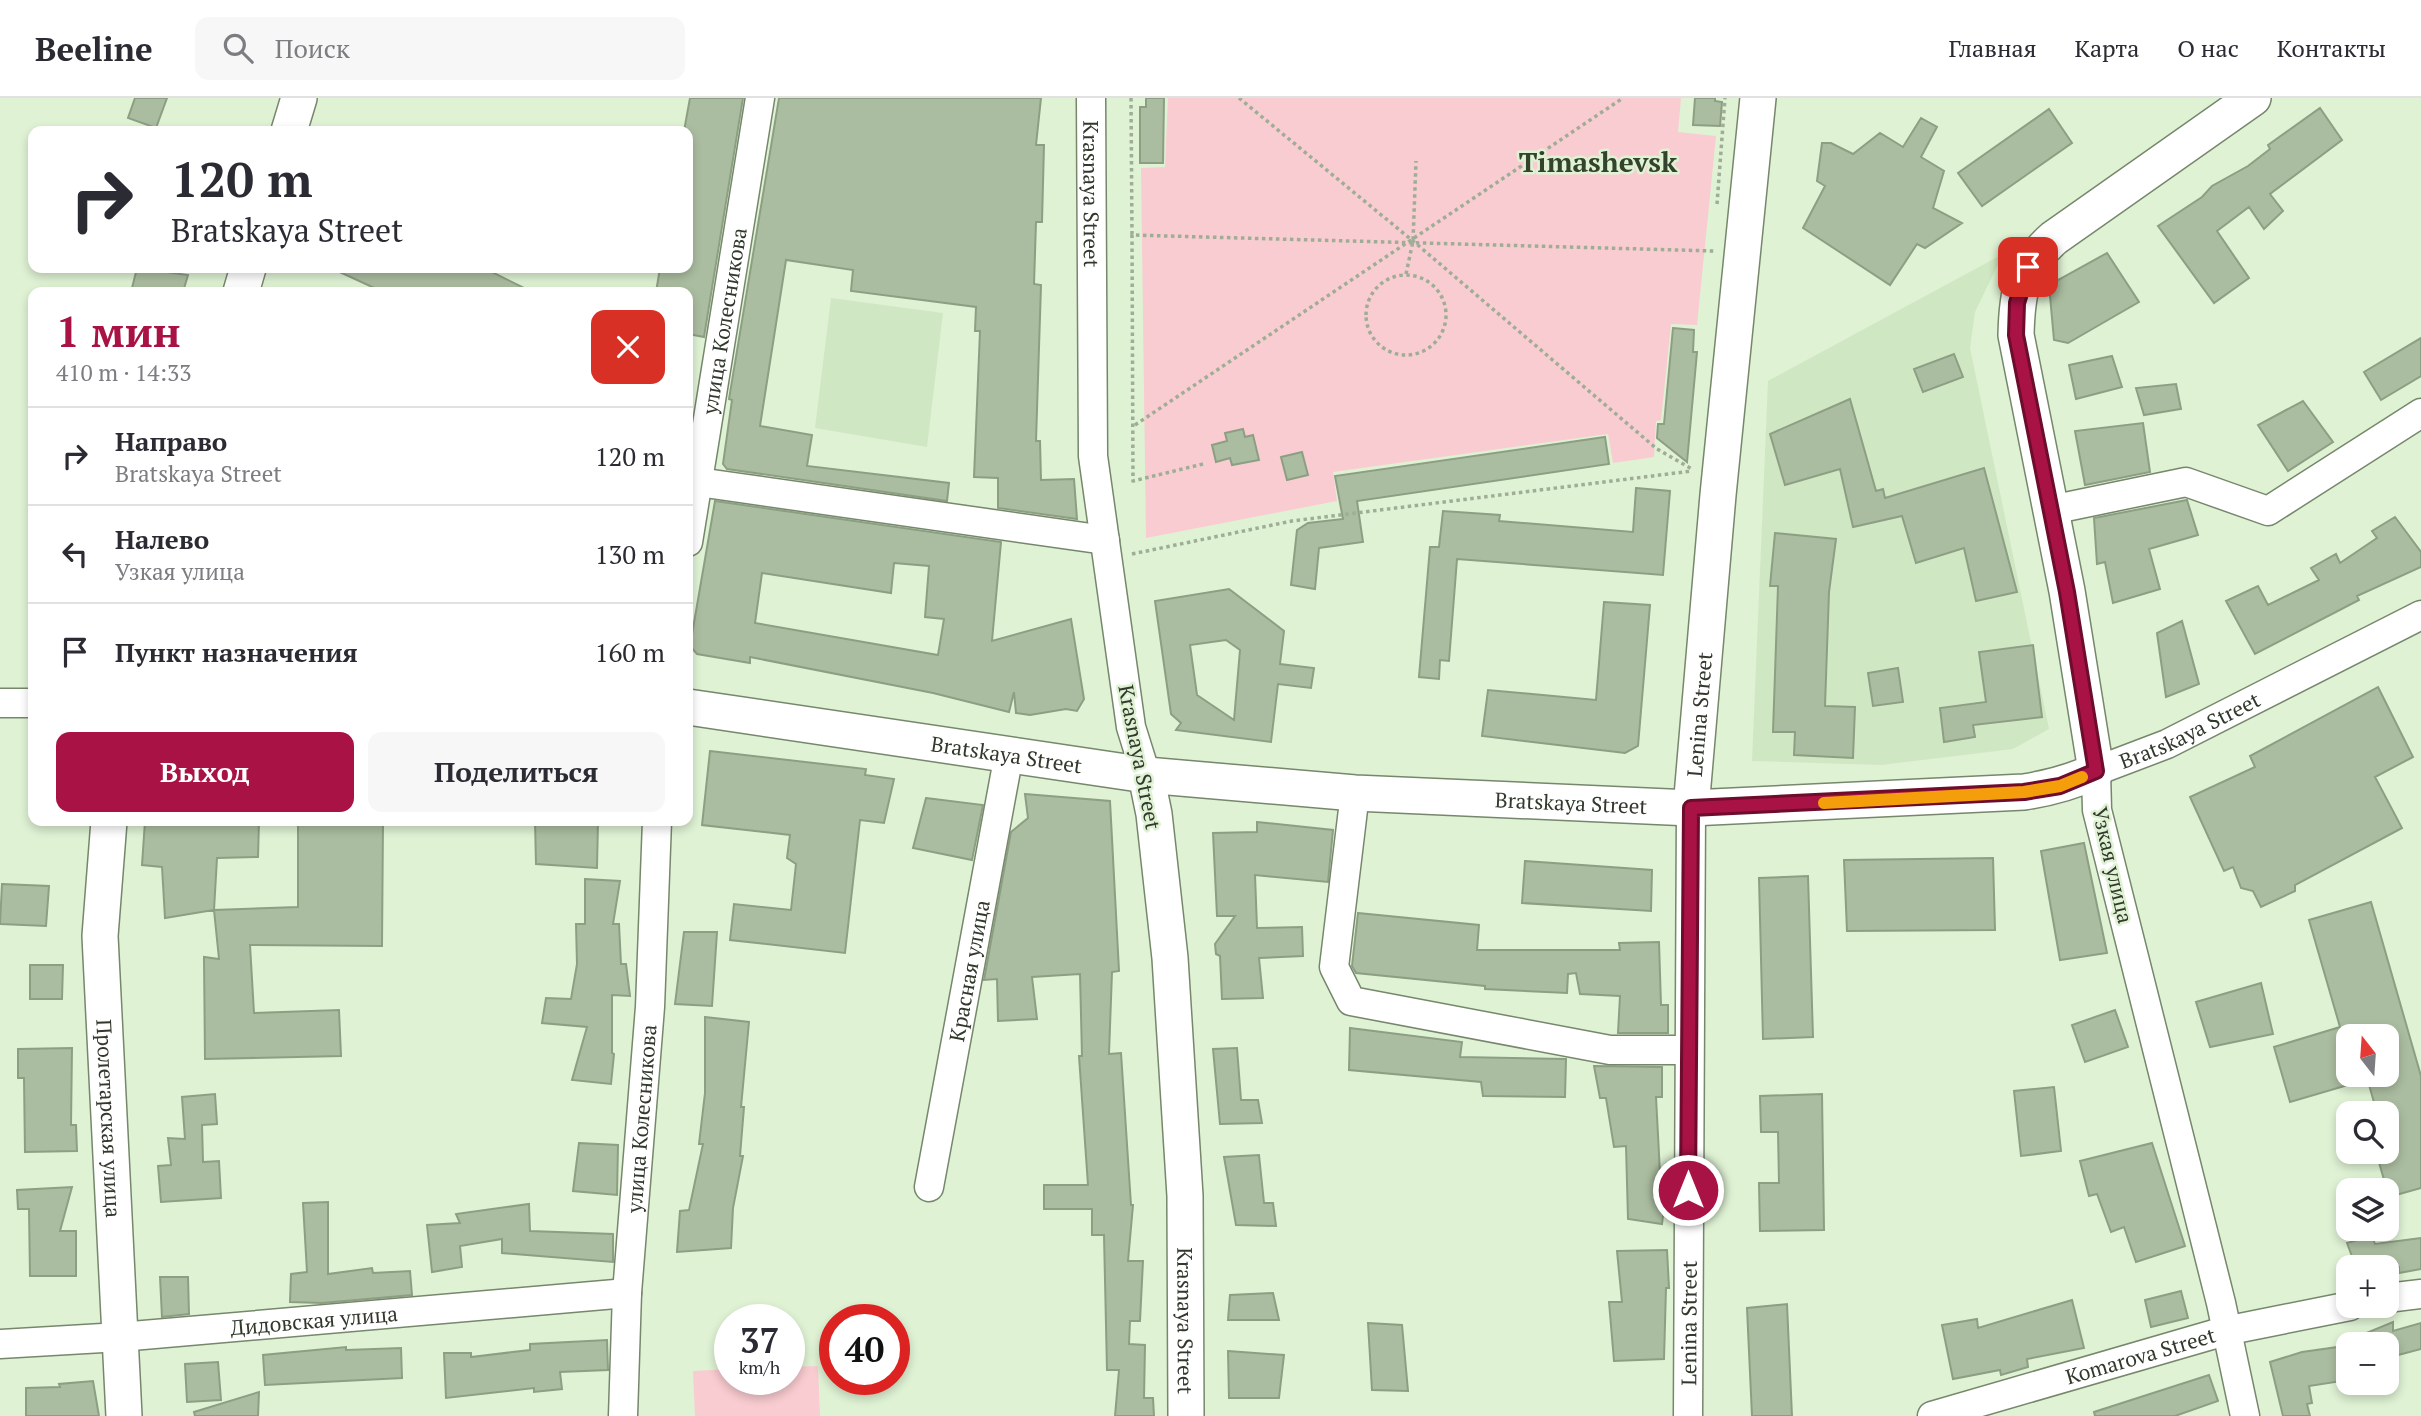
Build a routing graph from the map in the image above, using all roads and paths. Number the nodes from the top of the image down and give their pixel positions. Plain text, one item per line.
1 (299, 98) edge
2 (760, 98) edge
3 (1091, 98) edge
4 (1131, 98) edge
5 (1239, 98) edge
6 (1623, 98) edge
7 (1725, 98) edge
8 (1758, 98) edge
9 (2253, 98) edge
10 (291, 126) edge
11 (1416, 161) dead end
12 (1716, 209) dead end
13 (1132, 235) junction
14 (1413, 241) junction
15 (1713, 250) dead end
16 (1406, 274) junction
17 (2421, 413) edge
18 (1135, 425) junction
19 (1203, 464) dead end
20 (698, 482) junction
21 (2051, 510) junction
22 (693, 512) edge
23 (1106, 549) junction
24 (2421, 615) edge
25 (28, 703) edge
26 (0, 704) edge
27 (693, 708) edge
28 (1009, 754) junction
29 (2096, 771) junction
30 (1146, 775) junction
31 (1355, 793) junction
32 (1691, 808) junction
33 (109, 826) edge
34 (657, 826) edge
35 (1688, 1051) junction
36 (929, 1187) dead end
37 (627, 1293) junction
38 (2421, 1294) edge
39 (2399, 1297) edge
40 (2336, 1309) edge
41 (2225, 1331) junction
42 (120, 1337) junction
43 (0, 1344) edge
44 (124, 1416) edge
45 (623, 1416) edge
46 (1186, 1416) edge
47 (1688, 1416) edge
48 (1932, 1416) edge
49 (2245, 1416) edge

1 - 10 main road
2 - 20 street, улица Колесникова
3 - 23 street, Krasnaya Street
4 - 13 path
5 - 14 path
6 - 14 path
7 - 12 path
8 - 32 main road, Lenina Street
9 - 21 main road, Узкая улица
11 - 14 path
13 - 14 path
13 - 18 path
14 - 15 path
14 - 16 path
14 - 18 path
14 - 23 path
16 - 16 path
17 - 21 street
18 - 19 path
20 - 22 street, улица Колесникова
20 - 23 street
21 - 29 main road, Узкая улица
23 - 30 street, Krasnaya Street
24 - 29 street, Bratskaya Street
25 - 26 street
27 - 28 main road, Bratskaya Street
28 - 30 main road, Bratskaya Street
28 - 36 street, Красная улица
29 - 32 main road, Bratskaya Street
29 - 41 street, Узкая улица
30 - 31 main road, Bratskaya Street
30 - 46 main road, Krasnaya Street
31 - 32 main road, Bratskaya Street
31 - 35 street
32 - 35 street, Lenina Street
33 - 42 main road, Пролетарская улица
34 - 37 street, улица Колесникова
35 - 47 street, Lenina Street
37 - 42 street, Дидовская улица
37 - 45 street, улица Колесникова
38 - 39 street
40 - 41 street, Komarova Street
41 - 48 street, Komarova Street
41 - 49 street, Узкая улица
42 - 43 street, Дидовская улица
42 - 44 main road, Пролетарская улица

